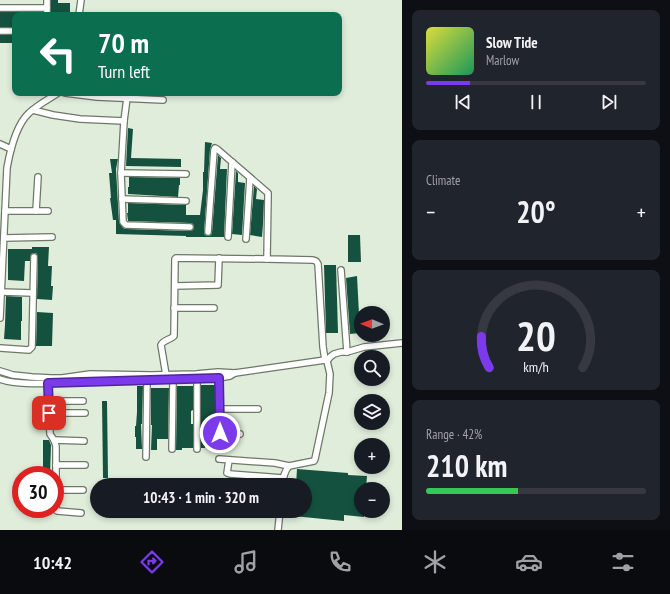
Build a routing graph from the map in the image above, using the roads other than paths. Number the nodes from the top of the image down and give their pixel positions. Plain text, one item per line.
1 (22, 0) edge
2 (47, 0) edge
3 (81, 0) edge
4 (0, 8) edge
5 (22, 8) junction
6 (47, 8) junction
7 (47, 12) edge
8 (79, 12) edge
9 (0, 31) edge
10 (12, 32) edge
11 (54, 96) edge
12 (89, 96) edge
13 (127, 98) junction
14 (163, 100) dead end
15 (33, 110) junction
16 (124, 121) junction
17 (0, 144) edge
18 (11, 149) junction
19 (232, 162) junction
20 (0, 168) edge
21 (7, 168) junction
22 (121, 174) junction
23 (186, 174) dead end
24 (38, 177) dead end
25 (250, 178) junction
26 (122, 199) junction
27 (186, 201) dead end
28 (5, 211) junction
29 (36, 211) junction
30 (48, 211) dead end
31 (190, 227) dead end
32 (208, 232) dead end
33 (52, 237) dead end
34 (228, 237) dead end
35 (4, 238) junction
36 (246, 239) dead end
37 (34, 256) dead end
38 (219, 258) junction
39 (267, 259) junction
40 (341, 270) dead end
41 (175, 286) junction
42 (1, 292) junction
43 (33, 293) junction
44 (0, 302) edge
45 (174, 308) junction
46 (214, 308) dead end
47 (0, 318) edge
48 (402, 343) edge
49 (0, 348) edge
50 (347, 352) junction
51 (326, 360) junction
52 (2, 372) edge
53 (235, 373) junction
54 (166, 375) junction
55 (219, 378) junction
56 (0, 379) edge
57 (197, 379) junction
58 (147, 380) junction
59 (173, 380) junction
60 (11, 382) junction
61 (48, 383) junction
62 (48, 401) junction
63 (83, 401) dead end
64 (220, 409) junction
65 (258, 409) dead end
66 (49, 413) junction
67 (85, 413) dead end
68 (220, 433) junction
69 (240, 434) dead end
70 (54, 440) junction
71 (84, 441) dead end
72 (219, 442) dead end
73 (172, 449) dead end
74 (196, 449) dead end
75 (146, 457) dead end
76 (219, 459) dead end
77 (229, 460) junction
78 (56, 465) joint
79 (85, 465) dead end
80 (288, 466) junction
81 (283, 478) joint
82 (64, 490) edge
83 (83, 490) dead end
84 (64, 512) edge
85 (80, 513) dead end
86 (279, 518) edge
87 (278, 530) edge

1 - 5 street
2 - 6 street
3 - 8 street
4 - 5 street
5 - 6 street
6 - 7 street
9 - 10 street
11 - 15 street
12 - 13 street
13 - 14 street
13 - 16 street
15 - 16 street
15 - 18 street
16 - 22 street
17 - 18 street
18 - 21 street
19 - 25 street
19 - 32 street
19 - 34 street
20 - 21 street
21 - 28 street
22 - 23 street
22 - 26 street
24 - 29 street
25 - 36 street
25 - 39 street
26 - 27 street
26 - 31 street
28 - 29 street
28 - 35 street
29 - 30 street
33 - 35 street
35 - 42 street
37 - 43 street
38 - 39 street
38 - 41 street
38 - 41 street
39 - 51 street
40 - 50 street
41 - 45 street
42 - 43 street
42 - 44 street
43 - 49 street
44 - 47 street
45 - 46 street
45 - 54 street
48 - 50 street
50 - 51 street
51 - 53 street
51 - 80 street
52 - 54 street
52 - 60 street
53 - 54 street
53 - 55 street
55 - 57 street
55 - 64 street
56 - 60 street
57 - 59 street
57 - 74 street
58 - 59 street
58 - 61 street
58 - 75 street
59 - 73 street
60 - 61 street
61 - 62 street
62 - 63 street
62 - 66 street
64 - 65 street
64 - 68 street
66 - 67 street
66 - 70 street
68 - 69 street
68 - 72 street
70 - 71 street
70 - 78 street
76 - 77 street
77 - 80 street
77 - 81 street
78 - 79 street
80 - 81 street
82 - 83 street
84 - 85 street
86 - 87 street

